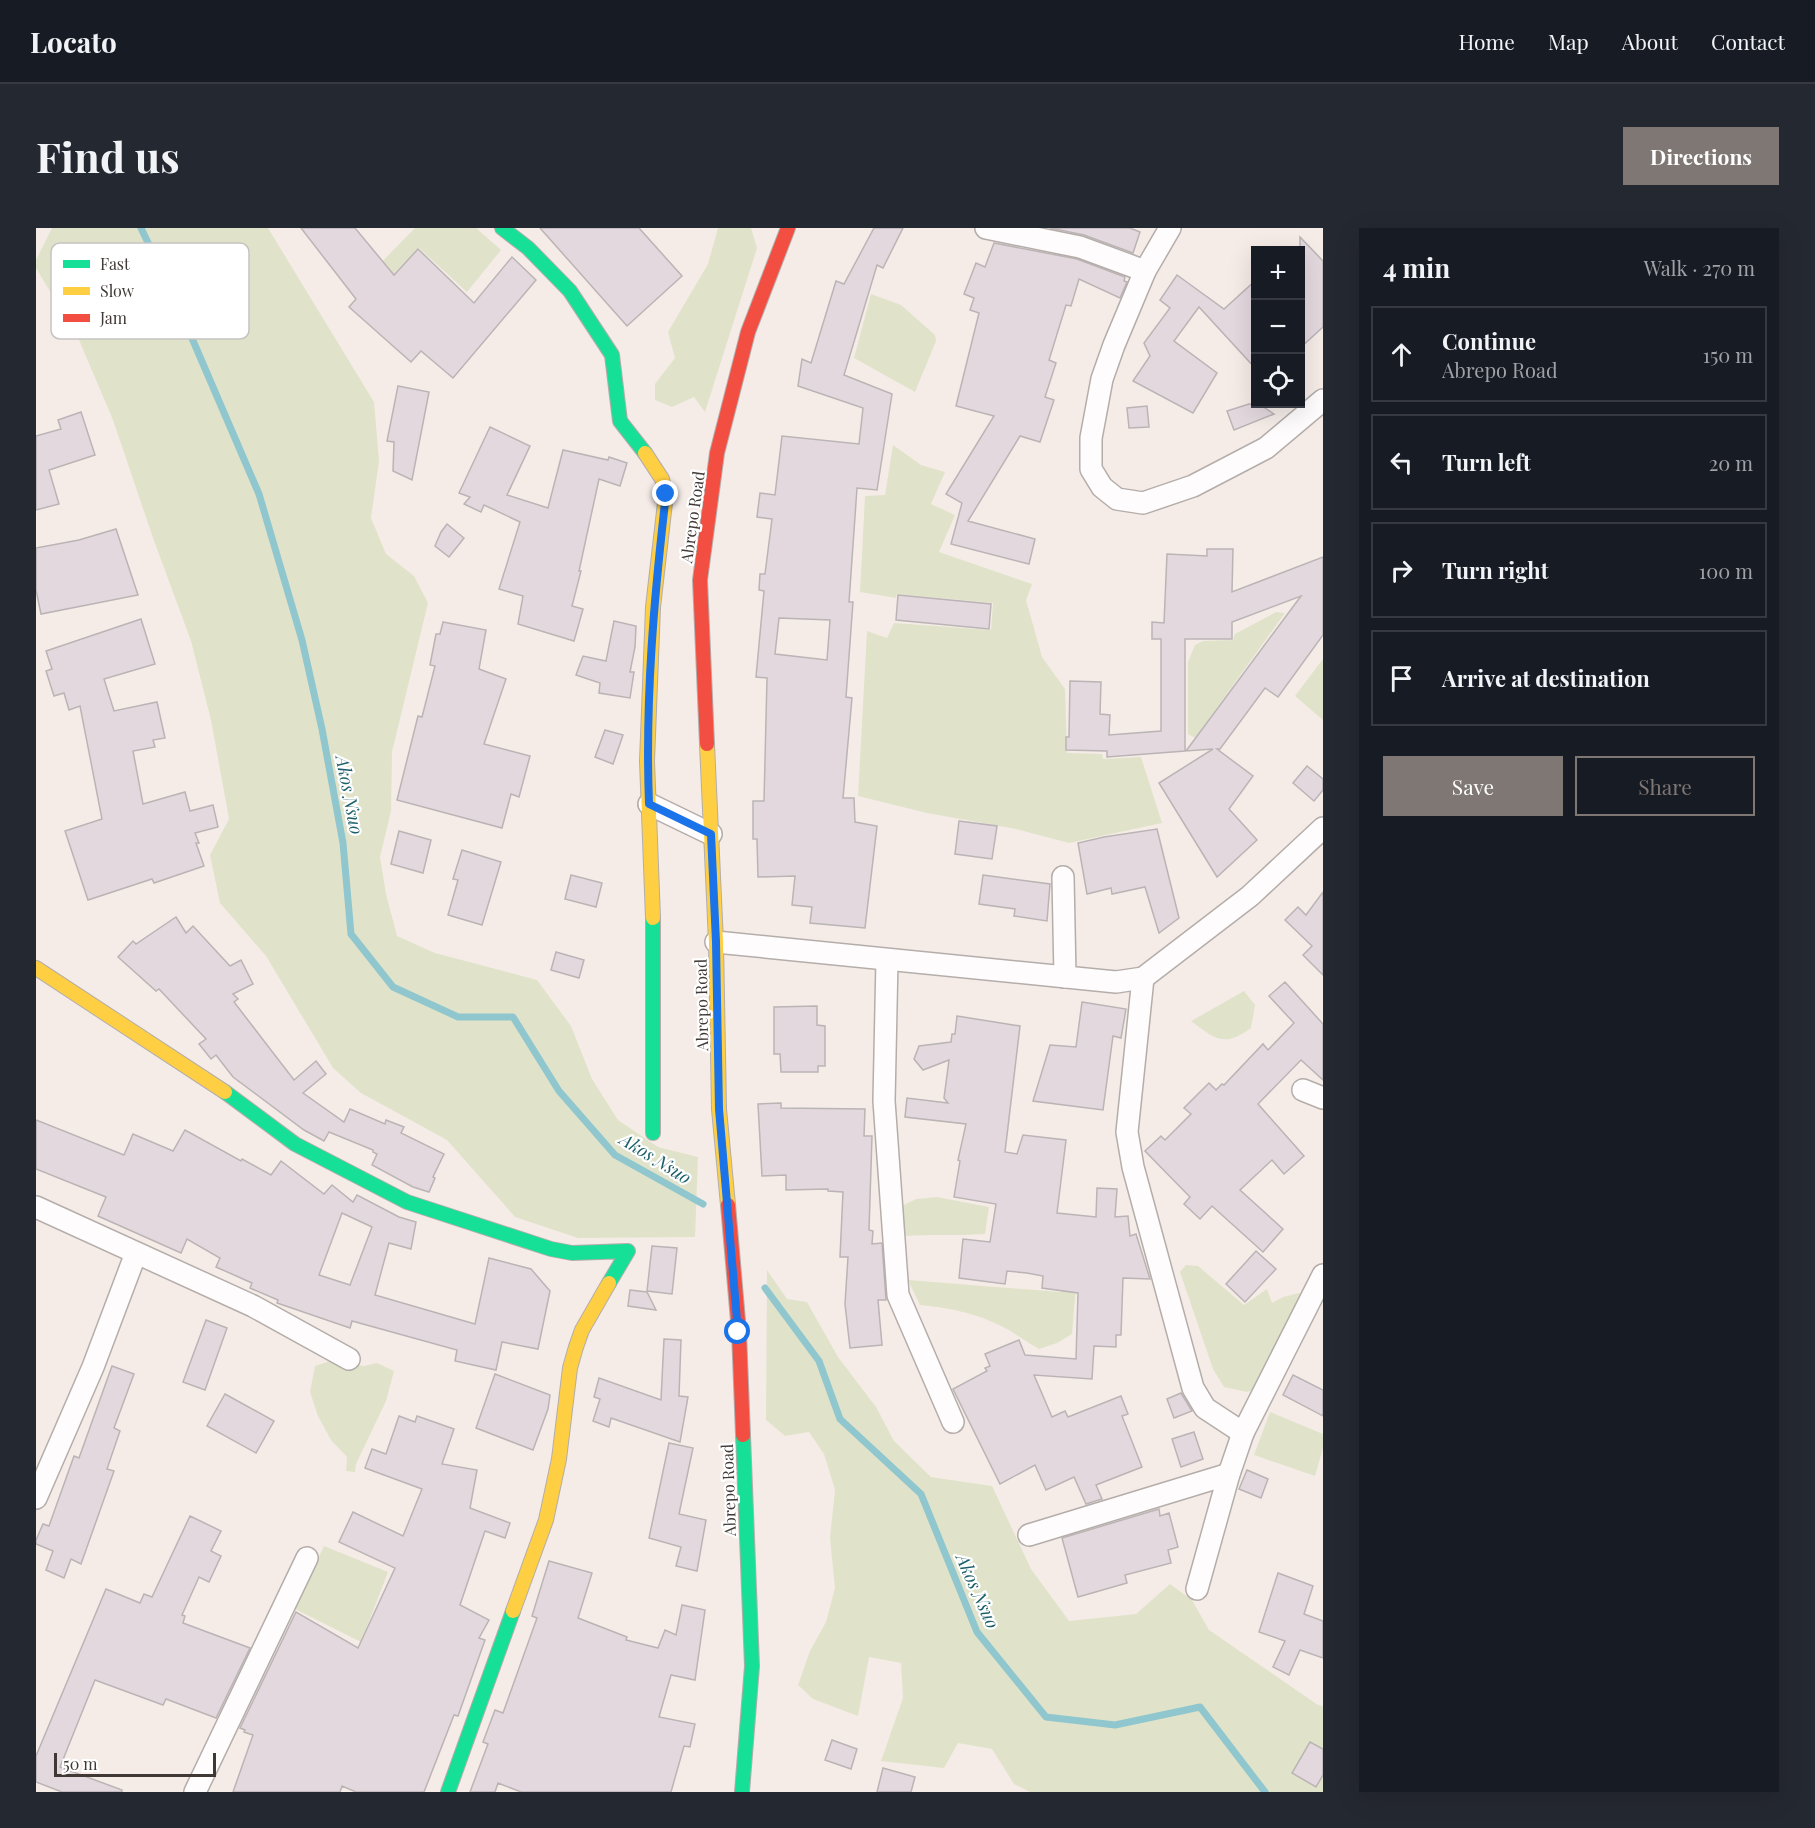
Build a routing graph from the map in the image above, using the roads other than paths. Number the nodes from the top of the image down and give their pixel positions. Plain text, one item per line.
1 (502, 228) edge
2 (788, 228) edge
3 (986, 228) edge
4 (1170, 228) edge
5 (1145, 271) junction
6 (1323, 400) edge
7 (649, 804) junction
8 (1323, 828) edge
9 (711, 834) junction
10 (1063, 877) dead end
11 (716, 942) junction
12 (887, 960) junction
13 (36, 968) edge
14 (1065, 978) junction
15 (1143, 978) junction
16 (1303, 1090) dead end
17 (1323, 1098) edge
18 (653, 1133) dead end
19 (36, 1207) edge
20 (136, 1253) junction
21 (1323, 1275) edge
22 (349, 1359) dead end
23 (953, 1422) dead end
24 (1243, 1433) junction
25 (1229, 1474) junction
26 (36, 1498) edge
27 (1029, 1535) dead end
28 (307, 1558) dead end
29 (1197, 1589) dead end
30 (195, 1792) edge
31 (448, 1792) edge
32 (742, 1792) edge

1 - 7 street
2 - 9 street, Abrepo Road
3 - 5 street
4 - 5 street
5 - 6 street
7 - 9 street
7 - 18 street
8 - 15 street
9 - 11 street, Abrepo Road
10 - 14 street
11 - 12 street
11 - 32 street, Abrepo Road
12 - 14 street
12 - 23 street
13 - 31 street
14 - 15 street
15 - 24 street
16 - 17 street
19 - 20 street
20 - 22 street
20 - 26 street
21 - 24 street
24 - 25 street
25 - 27 street
25 - 29 street
28 - 30 street

